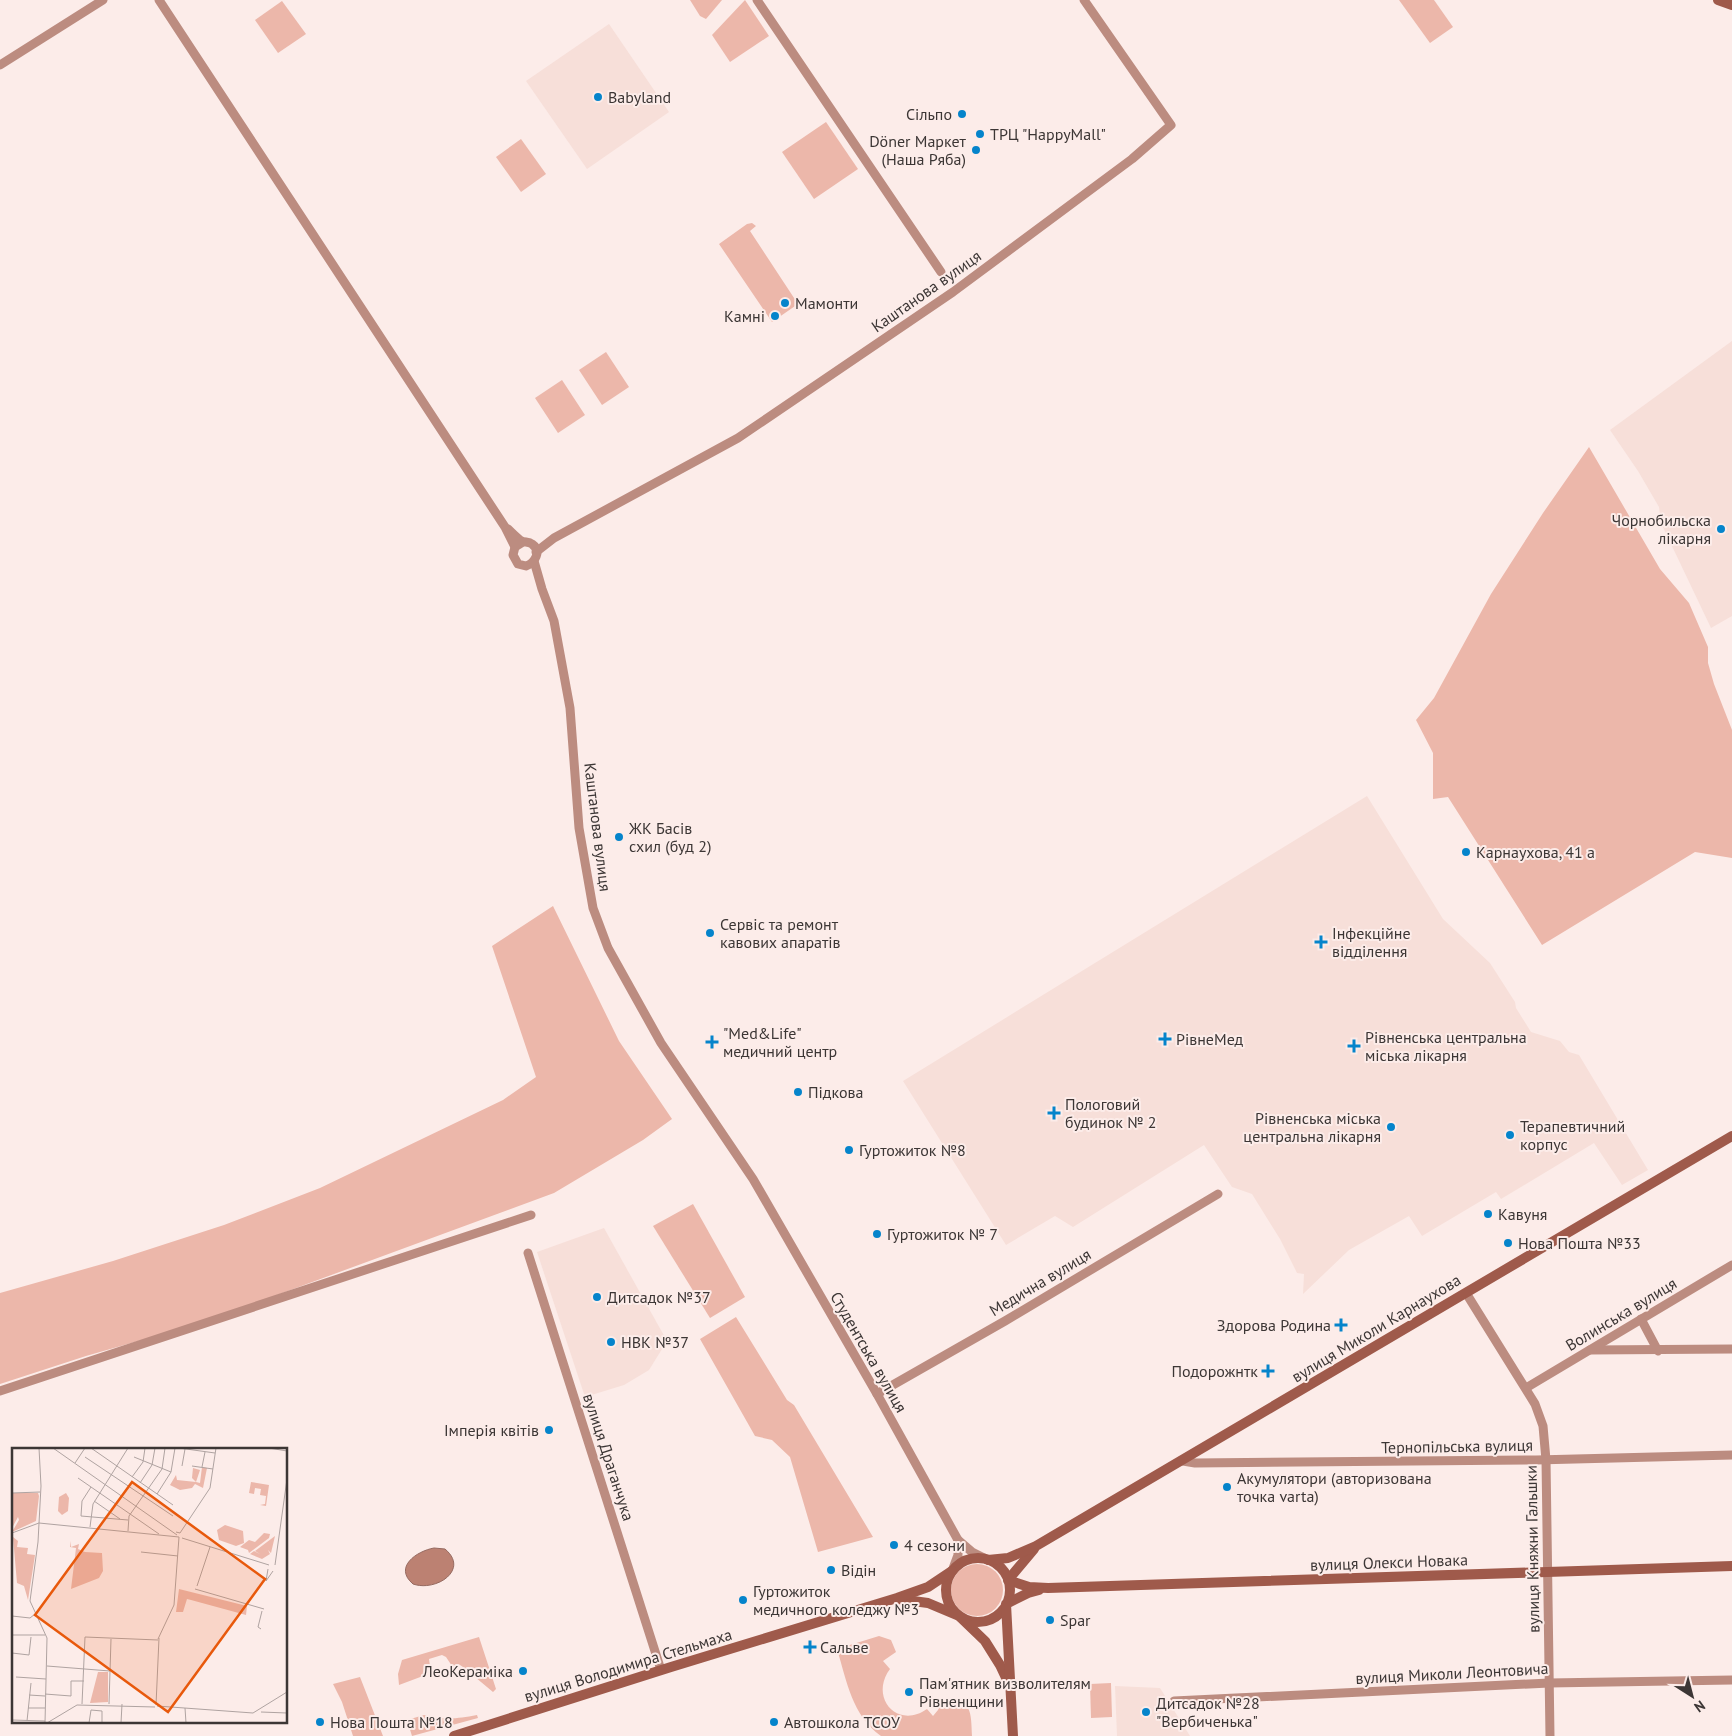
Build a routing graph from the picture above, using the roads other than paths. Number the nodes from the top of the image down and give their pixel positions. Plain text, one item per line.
1 (102, 0) edge
2 (159, 0) edge
3 (757, 0) edge
4 (1084, 0) edge
5 (1718, 0) edge
6 (1732, 5) edge
7 (0, 65) edge
8 (941, 272) dead end
9 (528, 549) junction
10 (526, 566) junction
11 (542, 588) junction
12 (1732, 1136) edge
13 (753, 1179) joint
14 (1218, 1194) dead end
15 (531, 1216) dead end
16 (528, 1253) dead end
17 (1732, 1265) edge
18 (1466, 1292) junction
19 (1641, 1319) junction
20 (1732, 1349) edge
21 (1589, 1350) junction
22 (1658, 1351) junction
23 (1526, 1388) junction
24 (0, 1391) edge
25 (877, 1394) junction
26 (1732, 1455) edge
27 (1546, 1460) junction
28 (1183, 1461) junction
29 (958, 1540) junction
30 (1036, 1546) junction
31 (988, 1560) junction
32 (1732, 1566) edge
33 (952, 1571) junction
34 (1548, 1572) junction
35 (1008, 1580) junction
36 (1048, 1588) junction
37 (897, 1598) junction
38 (1006, 1604) junction
39 (959, 1616) junction
40 (661, 1670) junction
41 (1732, 1680) edge
42 (1549, 1683) junction
43 (1010, 1687) junction
44 (1174, 1701) dead end
45 (454, 1736) edge
46 (1013, 1736) edge
47 (1550, 1736) edge

1 - 7 street
2 - 9 street
3 - 8 street
4 - 9 street, Каштанова вулиця
5 - 6 main road
9 - 10 street
9 - 10 street, Каштанова вулиця
9 - 11 street, Каштанова вулиця
10 - 11 street, Каштанова вулиця
11 - 13 street, Каштанова вулиця
12 - 18 main road, вулиця Миколи Карнаухова
13 - 25 street, Студентська вулиця
14 - 25 street, Медична вулиця
15 - 24 street
16 - 40 street, вулиця Драганчука
17 - 19 street, Волинська вулиця
18 - 23 street, вулиця Княжни Гальшки
18 - 28 main road, вулиця Миколи Карнаухова
19 - 21 street, Волинська вулиця
19 - 22 street
20 - 22 street
21 - 22 street
21 - 23 street, Волинська вулиця
23 - 27 street, вулиця Княжни Гальшки
25 - 29 street, Студентська вулиця
26 - 27 street, Тернопільська вулиця
27 - 28 street, Тернопільська вулиця
27 - 34 street, вулиця Княжни Гальшки
28 - 30 main road, вулиця Миколи Карнаухова
29 - 31 street
29 - 33 street
30 - 31 main road, вулиця Миколи Карнаухова
30 - 35 main road, вулиця Миколи Карнаухова
31 - 33 main road
31 - 35 main road
32 - 34 main road, вулиця Олекси Новака
33 - 37 main road, вулиця Володимира Стельмаха
33 - 39 main road
34 - 36 main road, вулиця Олекси Новака
34 - 42 street, вулиця Княжни Гальшки
35 - 36 main road, вулиця Олекси Новака
35 - 38 main road
36 - 38 main road, вулиця Олекси Новака
37 - 39 main road, вулиця Володимира Стельмаха
37 - 40 main road, вулиця Володимира Стельмаха
38 - 39 main road
38 - 43 main road
39 - 43 main road
40 - 45 main road, вулиця Володимира Стельмаха
41 - 42 street, вулиця Миколи Леонтовича
42 - 44 street, вулиця Миколи Леонтовича
42 - 47 street, вулиця Княжни Гальшки
43 - 46 main road

